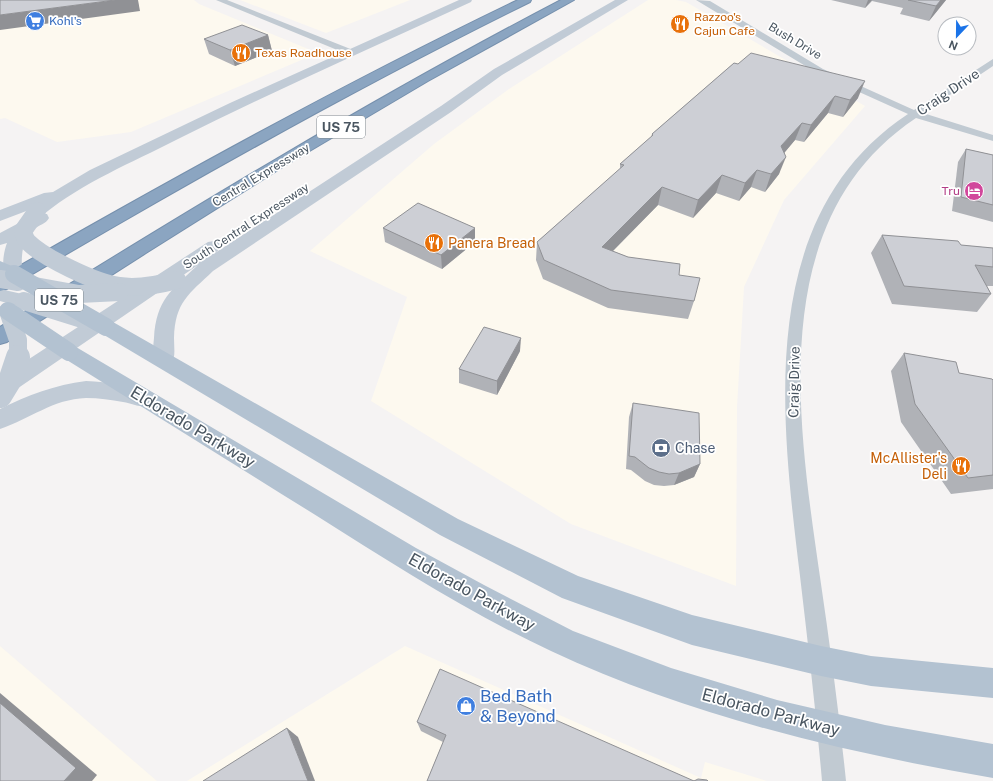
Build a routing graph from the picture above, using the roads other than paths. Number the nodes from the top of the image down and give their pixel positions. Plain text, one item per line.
1 (220, 0) edge
2 (467, 0) edge
3 (526, 0) edge
4 (569, 0) edge
5 (623, 0) edge
6 (700, 0) edge
7 (380, 40) junction
8 (350, 52) junction
9 (993, 62) edge
10 (498, 72) junction
11 (915, 114) junction
12 (993, 138) edge
13 (110, 182) dead end
14 (66, 190) junction
15 (82, 196) dead end
16 (0, 216) edge
17 (23, 231) junction
18 (0, 240) edge
19 (207, 266) junction
20 (150, 287) junction
21 (8, 290) edge
22 (0, 337) edge
23 (164, 360) junction
24 (0, 389) edge
25 (0, 396) edge
26 (148, 400) junction
27 (0, 420) edge
28 (821, 661) junction
29 (993, 683) edge
30 (829, 728) junction
31 (993, 761) edge
32 (834, 781) edge

1 - 8 street
2 - 7 main road
3 - 21 highway, US 75
4 - 22 highway, Central Expressway / US 75
5 - 10 main road, South Central Expressway
6 - 11 street, Bush Drive
7 - 8 main road
7 - 13 main road
8 - 14 main road
9 - 11 street, Craig Drive
10 - 19 main road, South Central Expressway
10 - 24 main road, South Central Expressway
11 - 12 street, Bush Drive
11 - 28 street, Craig Drive
14 - 16 main road
14 - 17 main road, bridge
15 - 18 main road
17 - 20 main road, bridge
17 - 21 main road
19 - 20 main road, bridge
19 - 23 main road
20 - 21 main road, bridge
21 - 23 main road, bridge
21 - 25 main road, bridge
21 - 26 main road, Eldorado Parkway, bridge
23 - 28 main road
26 - 27 main road
26 - 30 main road, Eldorado Parkway
28 - 29 main road
28 - 30 street, Craig Drive
30 - 31 main road, Eldorado Parkway
30 - 32 street, Craig Drive

